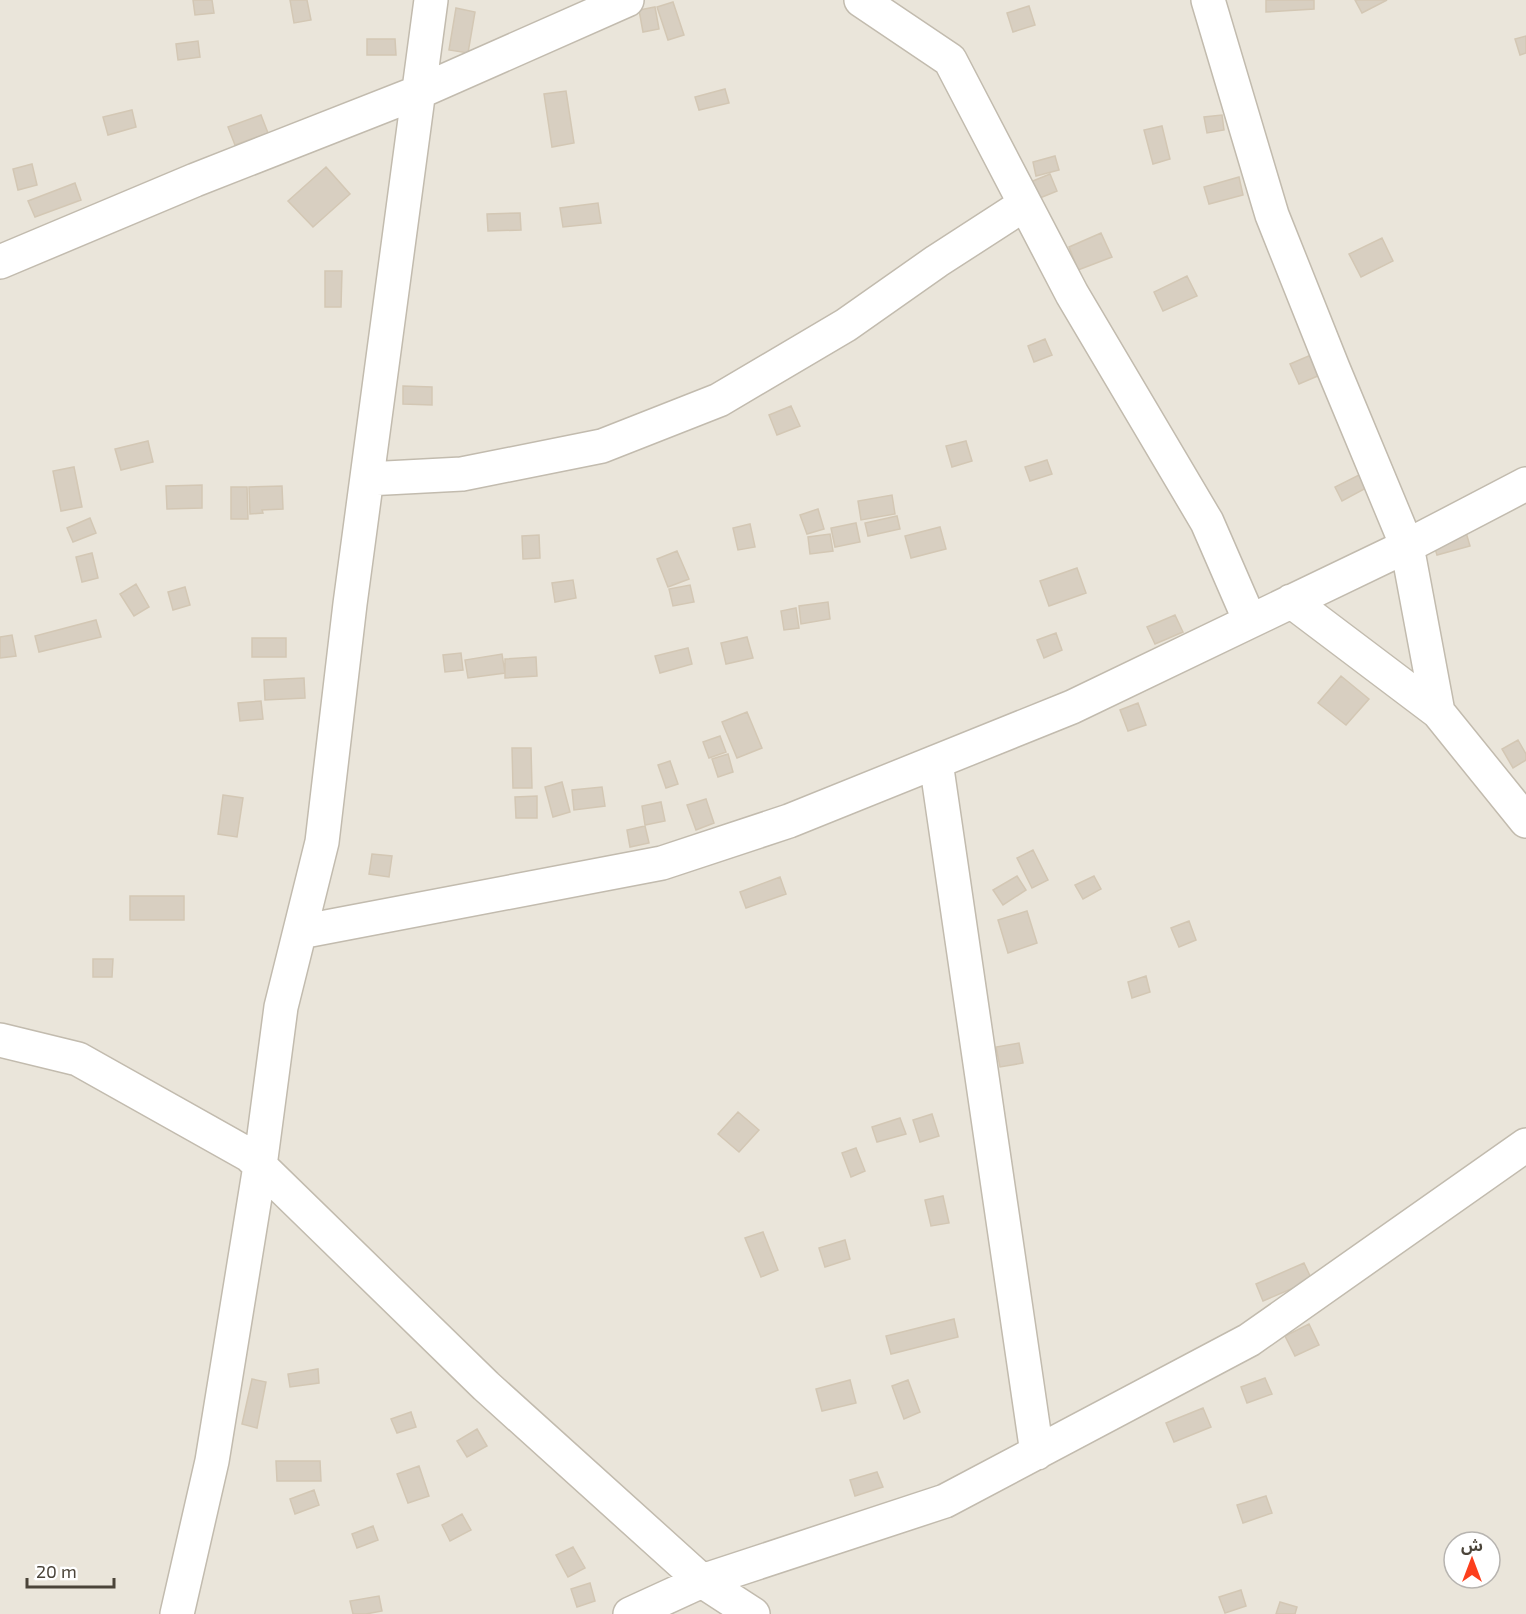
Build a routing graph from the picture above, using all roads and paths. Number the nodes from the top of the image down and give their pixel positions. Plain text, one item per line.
1 (431, 0) edge
2 (627, 0) edge
3 (861, 0) edge
4 (1208, 0) edge
5 (418, 92) junction
6 (1025, 204) junction
7 (0, 262) edge
8 (367, 479) junction
9 (1526, 484) edge
10 (1407, 546) junction
11 (1291, 601) junction
12 (1250, 621) junction
13 (1438, 712) junction
14 (936, 762) junction
15 (1526, 821) edge
16 (300, 932) junction
17 (0, 1040) edge
18 (1526, 1146) edge
19 (260, 1166) junction
20 (1037, 1453) junction
21 (702, 1581) junction
22 (177, 1614) edge
23 (630, 1614) edge
24 (753, 1614) edge

1 - 5 street
2 - 5 street
3 - 6 street
4 - 10 street
5 - 7 street
5 - 8 street
6 - 8 street
6 - 12 street
8 - 16 street
9 - 10 street
10 - 11 street
10 - 13 street
11 - 12 street
11 - 13 street
12 - 14 street
13 - 15 street
14 - 16 street
14 - 20 street
16 - 19 street
17 - 19 street
18 - 20 street
19 - 21 street
19 - 22 street
20 - 21 street
21 - 23 street
21 - 24 street

